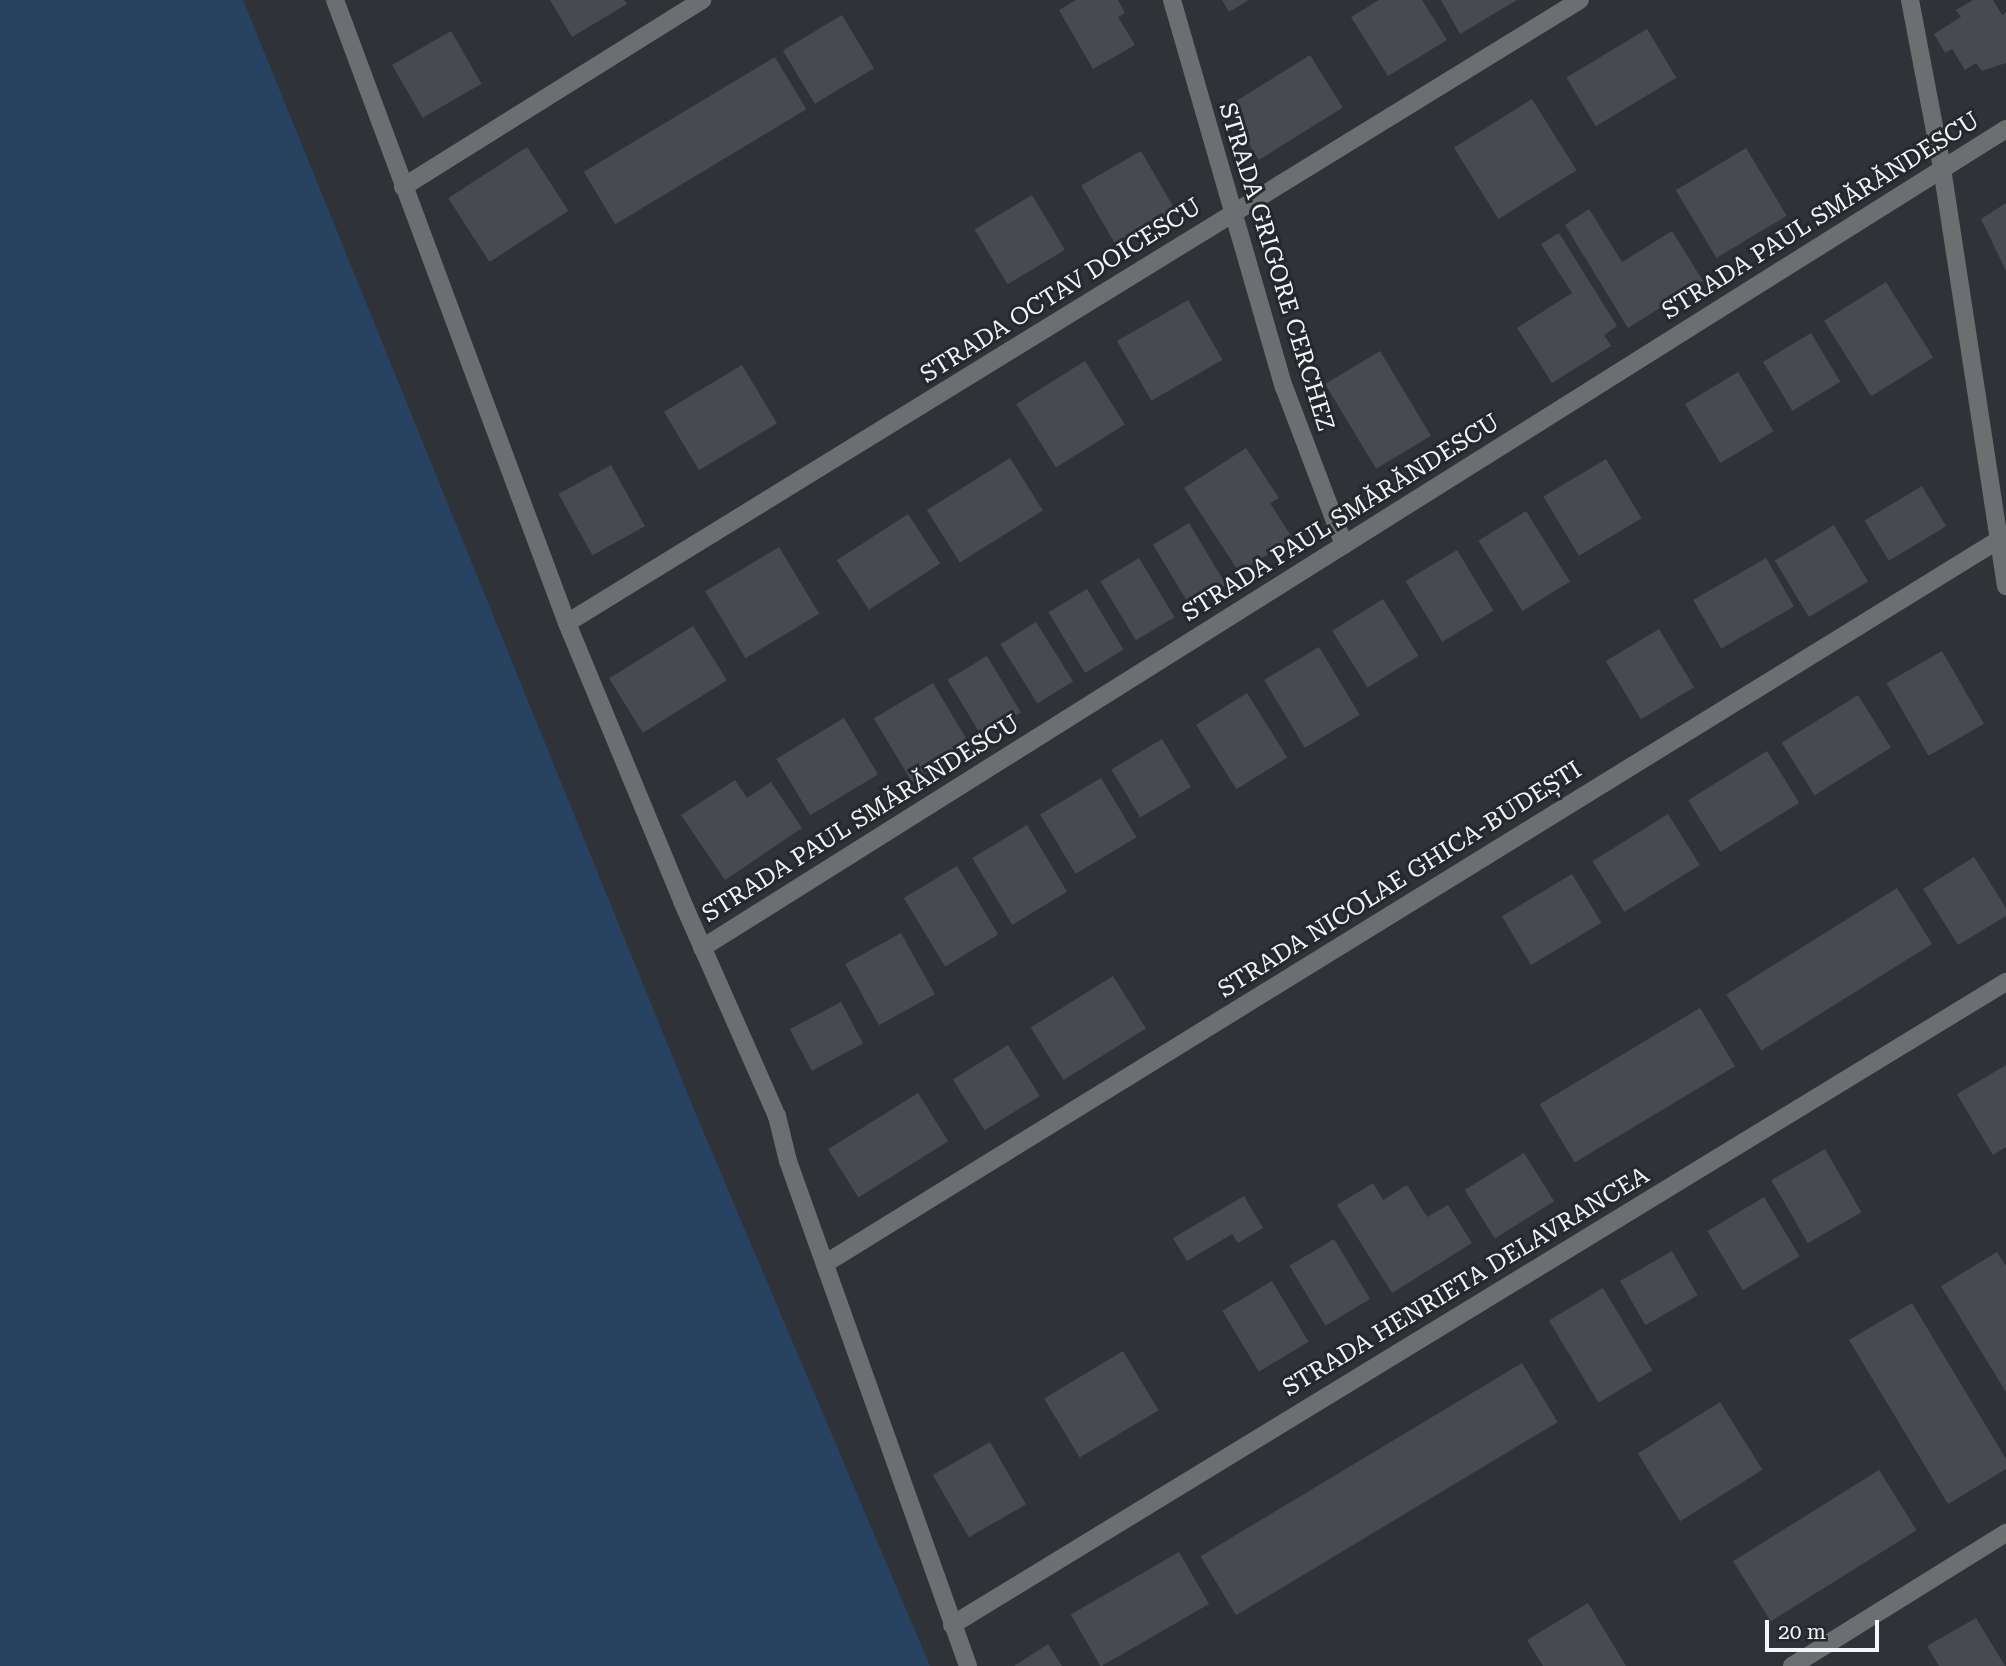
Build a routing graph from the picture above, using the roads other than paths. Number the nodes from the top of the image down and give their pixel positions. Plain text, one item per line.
1 (335, 0) edge
2 (702, 0) edge
3 (1171, 0) edge
4 (1580, 0) edge
5 (1910, 0) edge
6 (2006, 128) edge
7 (1942, 169) junction
8 (402, 187) junction
9 (1231, 215) junction
10 (2001, 508) edge
11 (2000, 539) junction
12 (1344, 545) junction
13 (2006, 586) edge
14 (567, 623) junction
15 (702, 948) junction
16 (2006, 982) edge
17 (826, 1264) junction
18 (2006, 1533) edge
19 (952, 1625) junction
20 (968, 1666) edge
21 (1792, 1666) edge

1 - 8 street
2 - 8 street
3 - 9 street, STRADA GRIGORE CERCHEZ
4 - 9 street, STRADA OCTAV DOICESCU
5 - 7 street
6 - 7 street, STRADA PAUL SMĂRĂNDESCU
7 - 10 street
7 - 12 street, STRADA PAUL SMĂRĂNDESCU
8 - 14 street
9 - 12 street, STRADA GRIGORE CERCHEZ
9 - 14 street, STRADA OCTAV DOICESCU
10 - 11 street
11 - 13 street
11 - 17 street, STRADA NICOLAE GHICA-BUDEȘTI
12 - 15 street, STRADA PAUL SMĂRĂNDESCU
14 - 15 street
15 - 17 street
16 - 19 street, STRADA HENRIETA DELAVRANCEA
17 - 19 street
18 - 21 street
19 - 20 street

